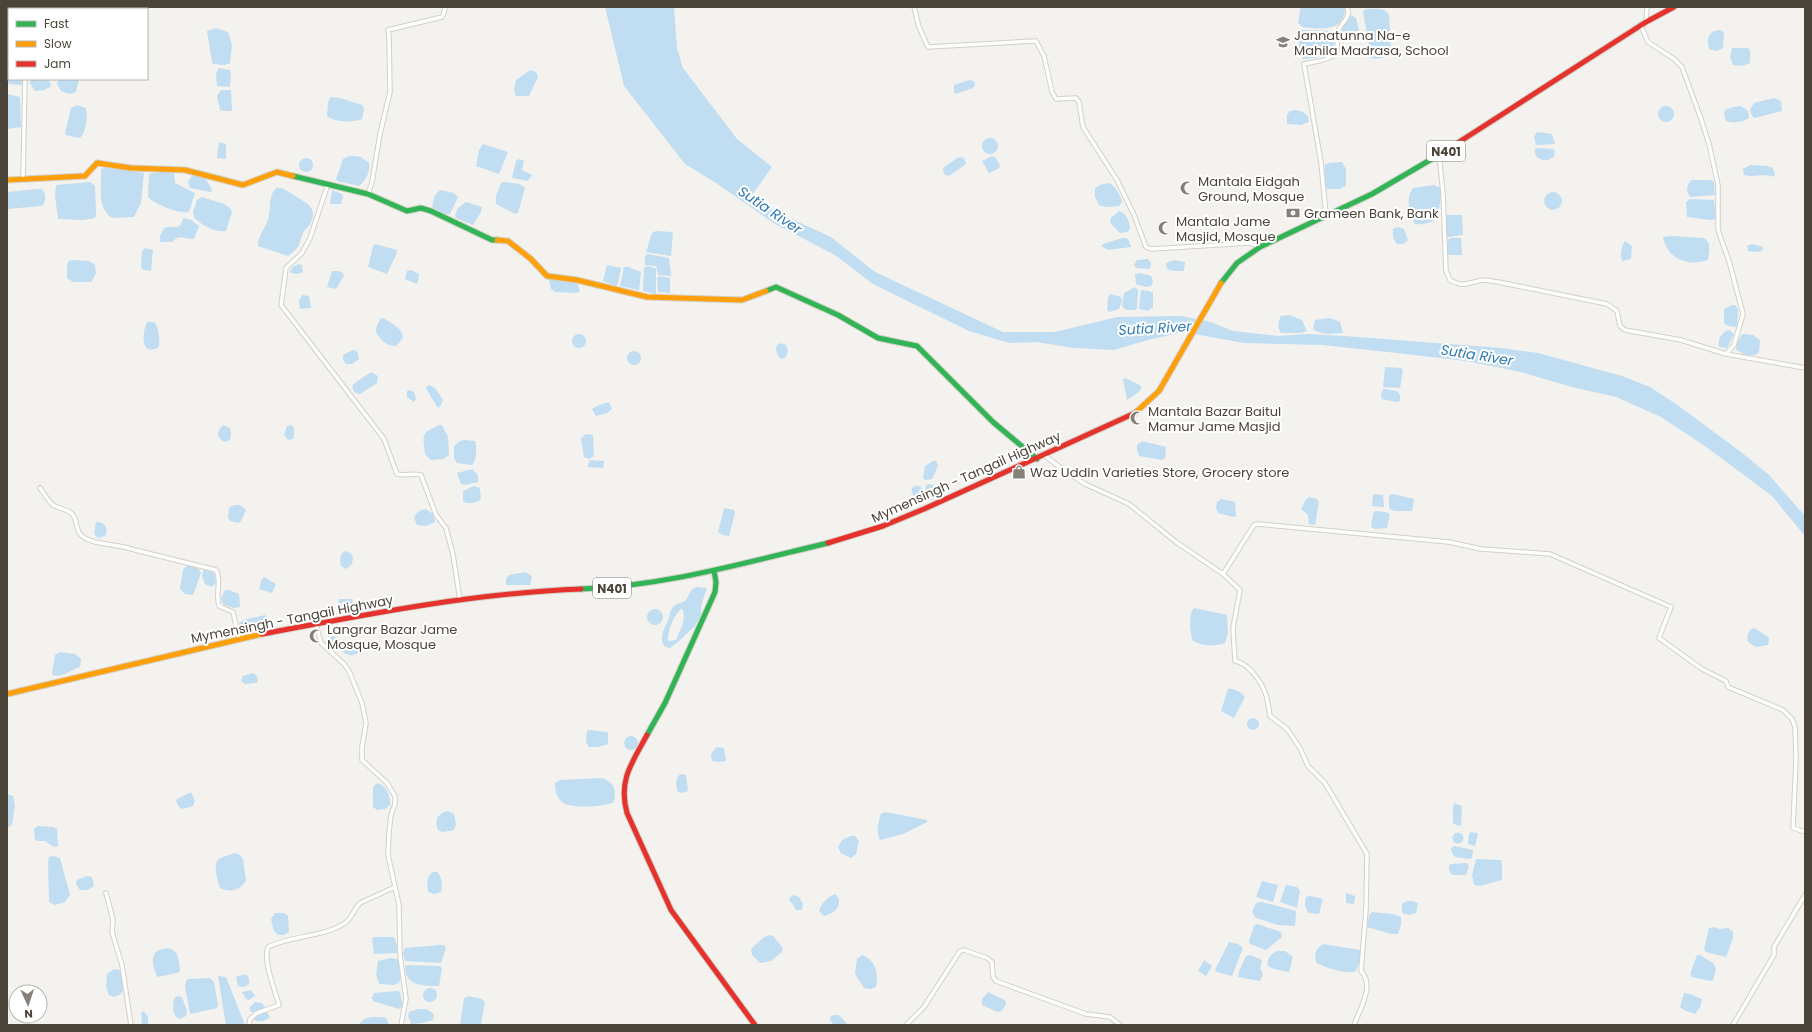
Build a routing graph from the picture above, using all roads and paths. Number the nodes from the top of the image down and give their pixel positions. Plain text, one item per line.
1 (445, 7) edge
2 (914, 7) edge
3 (1347, 7) edge
4 (1647, 7) edge
5 (1674, 7) edge
6 (1646, 22) junction
7 (1641, 26) junction
8 (25, 80) edge
9 (1438, 155) junction
10 (23, 179) junction
11 (7, 180) edge
12 (328, 184) junction
13 (368, 194) junction
14 (1326, 215) junction
15 (1260, 248) junction
16 (1726, 354) junction
17 (1805, 368) edge
18 (1044, 455) junction
19 (1037, 458) junction
20 (40, 488) dead end
21 (714, 571) junction
22 (1224, 574) junction
23 (460, 600) junction
24 (316, 625) junction
25 (239, 639) junction
26 (7, 694) edge
27 (1805, 832) edge
28 (395, 887) junction
29 (106, 893) dead end
30 (1805, 895) edge
31 (131, 1025) edge
32 (249, 1025) edge
33 (401, 1025) edge
34 (755, 1025) edge
35 (906, 1025) edge
36 (1120, 1025) edge
37 (1354, 1025) edge
38 (1733, 1025) edge

1 - 13 street
2 - 15 street
3 - 14 street
4 - 6 street
5 - 6 main road, Mymensingh - Tangail Highway / N401
6 - 7 main road, Mymensingh - Tangail Highway / N401
7 - 9 main road, Mymensingh - Tangail Highway / N401
7 - 16 street
8 - 10 street
9 - 14 main road, Mymensingh - Tangail Highway / N401
9 - 16 street
10 - 11 main road
10 - 12 main road
12 - 13 main road
12 - 23 street
13 - 19 main road
14 - 15 main road, Mymensingh - Tangail Highway / N401
15 - 18 main road, Mymensingh - Tangail Highway / N401
16 - 17 street
18 - 19 main road, Mymensingh - Tangail Highway / N401
18 - 22 street
19 - 21 main road, Mymensingh - Tangail Highway / N401
20 - 25 street
21 - 23 main road, Mymensingh - Tangail Highway / N401
21 - 34 main road
22 - 27 street
22 - 37 street
23 - 24 main road, Mymensingh - Tangail Highway / N401
24 - 25 main road, Mymensingh - Tangail Highway / N401
24 - 28 street
25 - 26 main road, Mymensingh - Tangail Highway / N401
28 - 32 street
28 - 33 street
29 - 31 street
30 - 38 street
35 - 36 street

